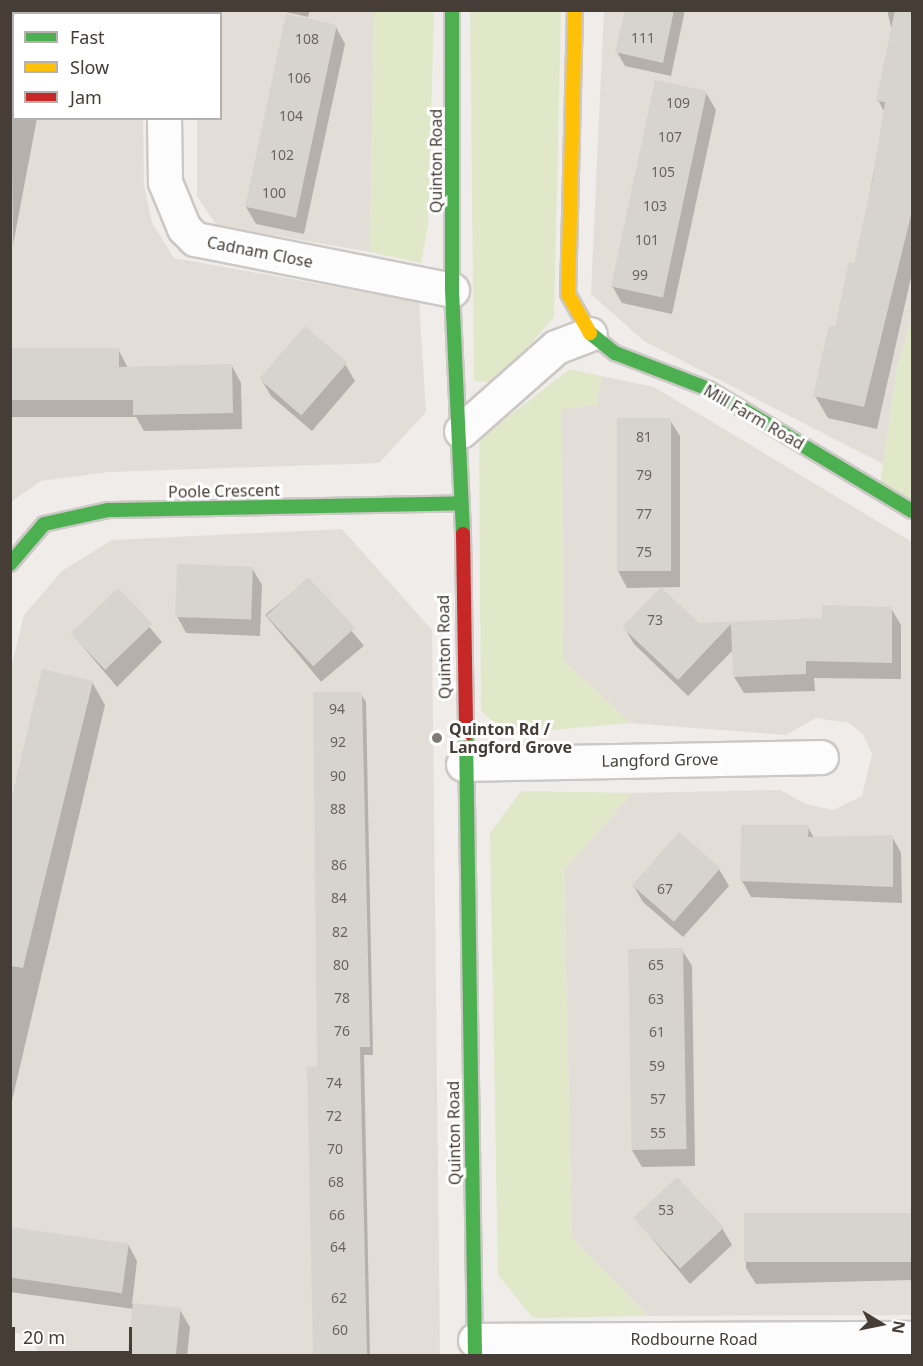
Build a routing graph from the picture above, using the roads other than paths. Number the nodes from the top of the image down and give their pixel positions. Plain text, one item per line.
1 (452, 10) edge
2 (575, 10) edge
3 (164, 120) edge
4 (452, 290) junction
5 (590, 334) junction
6 (461, 431) junction
7 (459, 503) junction
8 (912, 511) edge
9 (10, 564) edge
10 (821, 757) dead end
11 (463, 764) junction
12 (912, 1338) edge
13 (475, 1348) edge

1 - 4 street, Quinton Road
2 - 5 street, Mill Farm Road
3 - 4 street, Cadnam Close
4 - 6 street, Quinton Road
5 - 6 street
5 - 8 street, Mill Farm Road
6 - 7 street, Quinton Road
7 - 9 street, Poole Crescent
7 - 11 street, Quinton Road
10 - 11 street, Langford Grove
11 - 13 street, Quinton Road
12 - 13 street, Rodbourne Road

